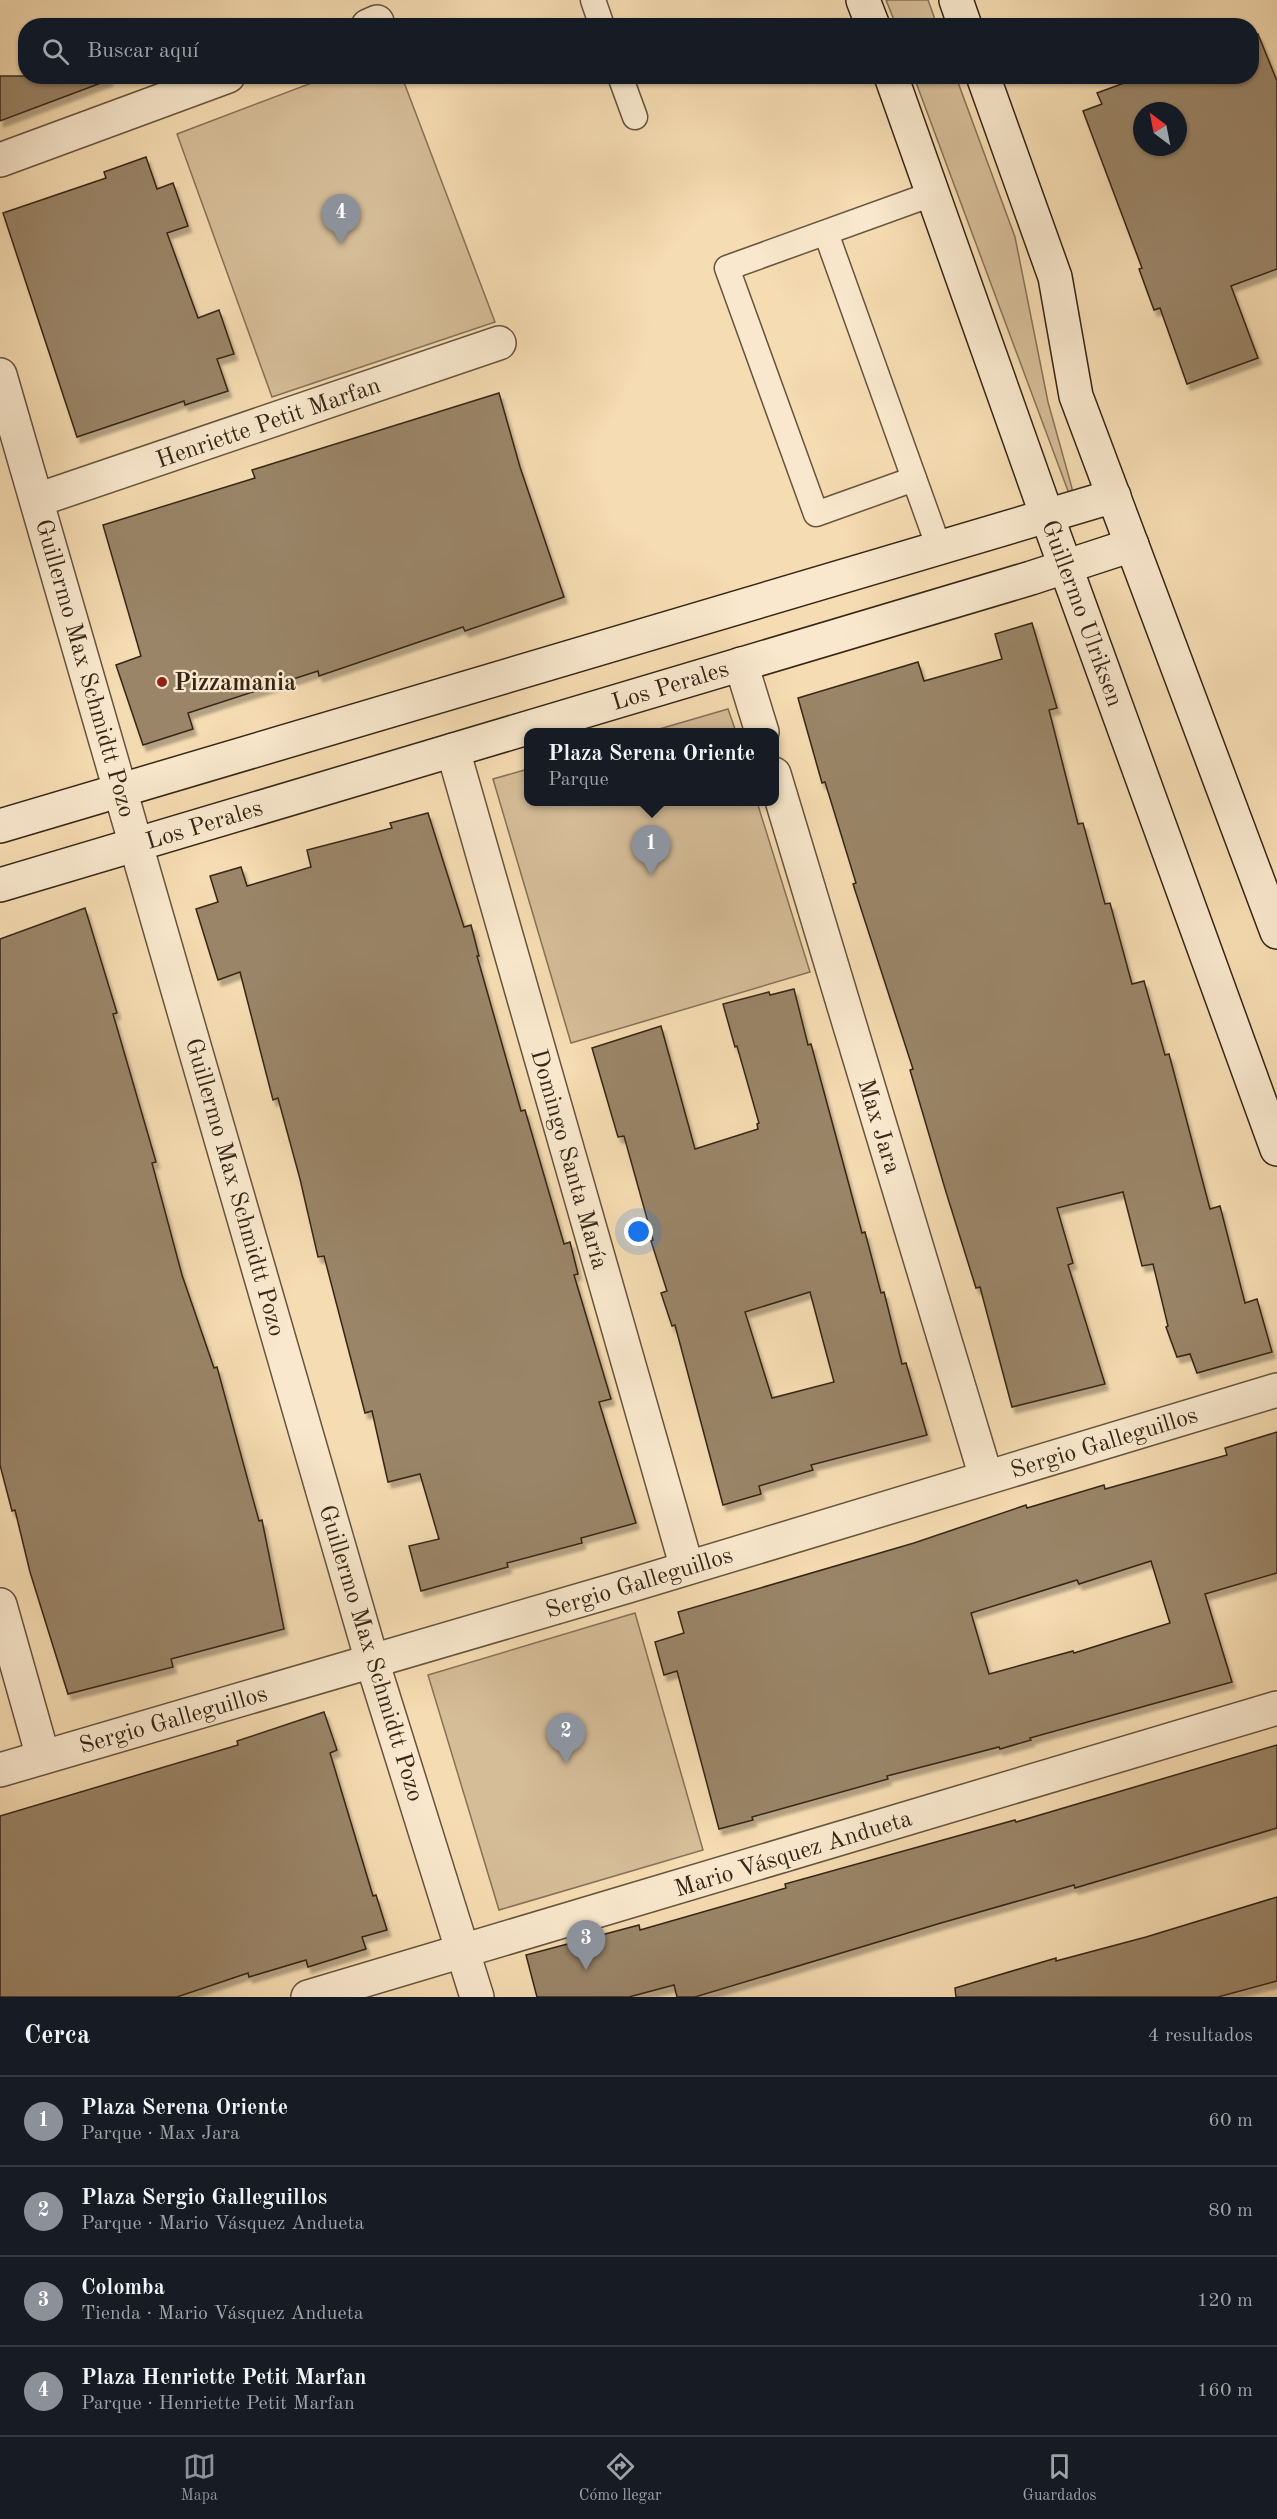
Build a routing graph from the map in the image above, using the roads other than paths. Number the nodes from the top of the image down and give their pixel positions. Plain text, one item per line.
1 (593, 0) edge
2 (863, 0) edge
3 (956, 0) edge
4 (599, 18) edge
5 (870, 18) edge
6 (962, 18) edge
7 (206, 84) edge
8 (623, 84) edge
9 (894, 84) edge
10 (986, 84) edge
11 (635, 117) dead end
12 (0, 160) edge
13 (932, 194) junction
14 (826, 233) junction
15 (499, 343) dead end
16 (0, 375) edge
17 (914, 479) junction
18 (1114, 496) junction
19 (37, 500) junction
20 (1047, 516) junction
21 (1132, 545) junction
22 (939, 548) junction
23 (1067, 567) junction
24 (741, 664) junction
25 (527, 728) edge
26 (761, 728) edge
27 (524, 729) edge
28 (453, 750) junction
29 (122, 790) junction
30 (779, 791) edge
31 (0, 826) edge
32 (138, 844) junction
33 (0, 885) edge
34 (1277, 932) edge
35 (1277, 1149) edge
36 (1277, 1390) edge
37 (986, 1477) junction
38 (687, 1568) junction
39 (0, 1605) edge
40 (372, 1662) junction
41 (1277, 1708) edge
42 (43, 1757) junction
43 (0, 1770) edge
44 (464, 1951) junction
45 (308, 1997) edge
46 (477, 1997) edge

1 - 4 lane
2 - 5 street
3 - 6 street
7 - 12 street
8 - 11 lane
9 - 13 street, Guillermo Ulriksen
10 - 18 street
13 - 14 lane
13 - 20 street, Guillermo Ulriksen
14 - 17 lane
14 - 17 lane
15 - 19 street, Henriette Petit Marfan
16 - 19 street, Guillermo Max Schmidtt Pozo
17 - 22 lane
18 - 20 street
18 - 21 street
19 - 29 street, Guillermo Max Schmidtt Pozo
20 - 22 street
20 - 23 street, Guillermo Ulriksen
21 - 23 street, Los Perales
21 - 34 street
22 - 29 street
23 - 24 street, Los Perales
23 - 35 street, Guillermo Ulriksen
24 - 25 street, Los Perales
24 - 26 street
27 - 28 street, Los Perales
28 - 32 street, Los Perales
28 - 38 street, Domingo Santa María
29 - 31 street
29 - 32 street, Guillermo Max Schmidtt Pozo
30 - 37 street, Max Jara
32 - 33 street, Los Perales
32 - 40 street, Guillermo Max Schmidtt Pozo
36 - 37 street, Sergio Galleguillos
37 - 38 street, Sergio Galleguillos
38 - 40 street, Sergio Galleguillos
39 - 42 street
40 - 42 street, Sergio Galleguillos
40 - 44 street, Guillermo Max Schmidtt Pozo
41 - 44 street, Mario Vásquez Andueta
42 - 43 street, Sergio Galleguillos
44 - 45 street, Mario Vásquez Andueta
44 - 46 street, Guillermo Max Schmidtt Pozo

